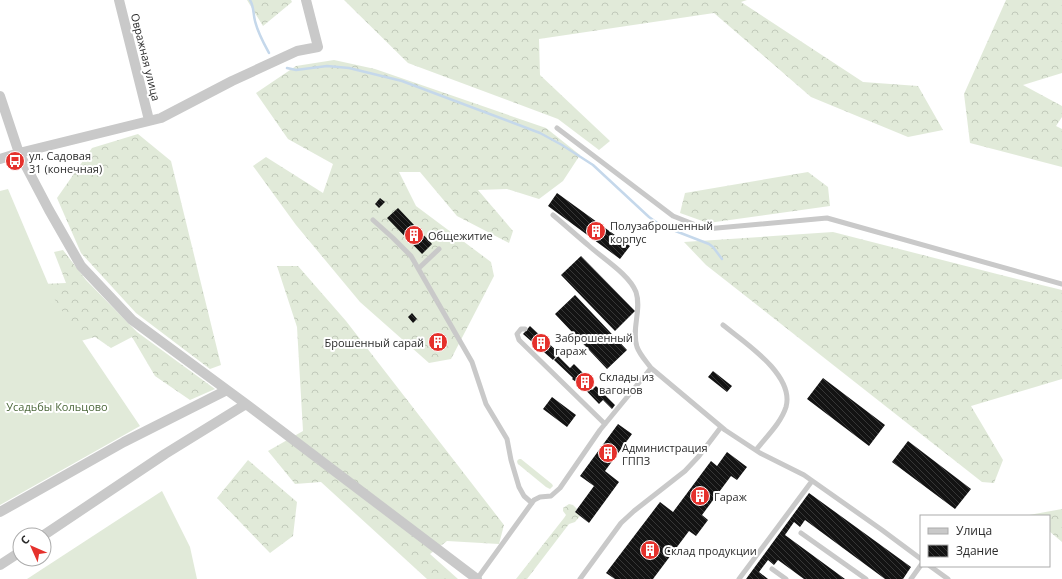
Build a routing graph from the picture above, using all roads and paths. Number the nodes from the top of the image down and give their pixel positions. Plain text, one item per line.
1 (120, 0) edge
2 (306, 0) edge
3 (0, 96) edge
4 (149, 120) junction
5 (557, 128) dead end
6 (19, 153) junction
7 (0, 159) edge
8 (553, 215) dead end
9 (373, 220) dead end
10 (439, 249) dead end
11 (418, 268) junction
12 (1062, 284) edge
13 (723, 325) dead end
14 (525, 329) dead end
15 (651, 368) junction
16 (227, 390) junction
17 (246, 404) junction
18 (605, 424) junction
19 (721, 427) junction
20 (756, 450) junction
21 (812, 481) junction
22 (532, 503) junction
23 (0, 512) edge
24 (52, 531) edge
25 (801, 532) dead end
26 (12, 557) edge
27 (920, 558) edge
28 (0, 565) edge
29 (920, 566) edge
30 (931, 567) edge
31 (772, 568) dead end
32 (477, 579) edge
33 (580, 579) edge
34 (739, 579) edge
35 (786, 579) edge
36 (866, 579) edge
37 (911, 579) edge
38 (948, 579) edge

1 - 4 street, Овражная улица
2 - 4 street
3 - 6 street
4 - 6 street
5 - 12 lane
6 - 7 street
6 - 16 street
8 - 15 lane
9 - 11 lane
10 - 11 lane
11 - 22 lane
13 - 20 lane
14 - 18 lane
15 - 18 lane
15 - 19 lane
16 - 17 street
16 - 23 street
17 - 24 street
17 - 32 street
18 - 22 lane
19 - 20 lane
19 - 33 lane
20 - 21 lane
21 - 27 lane
21 - 34 lane
22 - 32 lane
25 - 36 lane
26 - 28 street
29 - 37 lane
30 - 38 lane
31 - 35 lane

